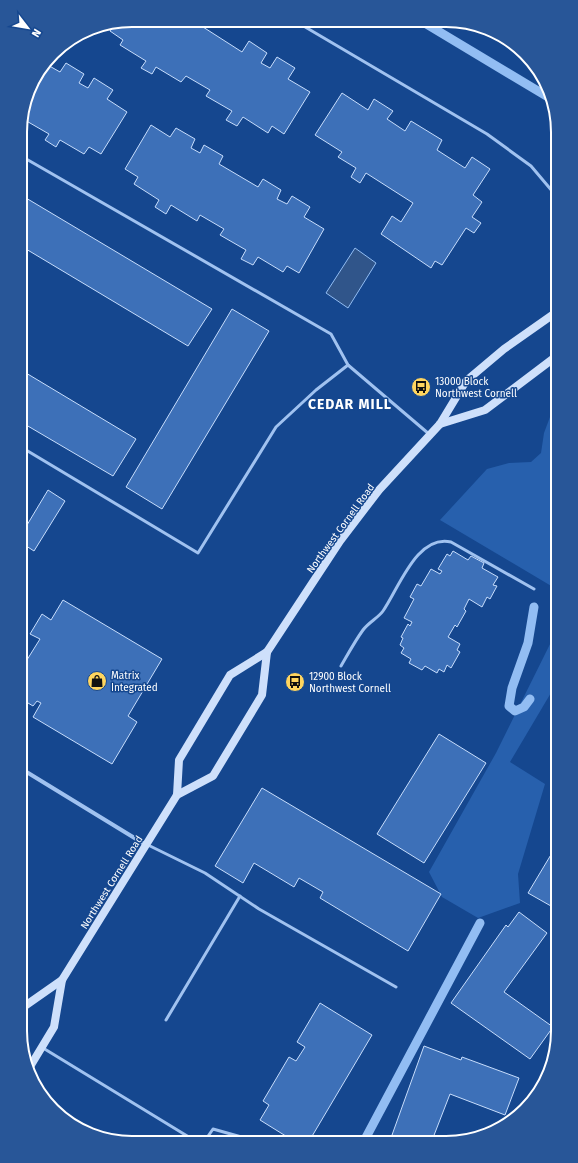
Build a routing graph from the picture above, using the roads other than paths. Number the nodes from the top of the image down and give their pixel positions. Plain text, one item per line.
1 (305, 27) edge
2 (27, 159) edge
3 (551, 190) edge
4 (551, 316) edge
5 (551, 360) edge
6 (348, 365) junction
7 (440, 424) junction
8 (429, 434) junction
9 (27, 451) edge
10 (534, 589) dead end
11 (267, 652) junction
12 (341, 666) dead end
13 (27, 772) edge
14 (177, 795) junction
15 (146, 845) junction
16 (240, 896) junction
17 (62, 980) junction
18 (396, 987) dead end
19 (27, 1004) edge
20 (166, 1020) dead end
21 (42, 1047) junction
22 (32, 1063) edge
23 (187, 1136) edge
24 (208, 1136) edge
25 (238, 1136) edge

1 - 3 lane
2 - 6 lane
4 - 7 main road, Northwest Cornell Road
5 - 7 main road, Northwest Cornell Road
6 - 8 lane
6 - 9 lane
7 - 8 main road, Northwest Cornell Road
8 - 11 main road, Northwest Cornell Road
10 - 12 lane
11 - 14 main road, Northwest Cornell Road
11 - 14 main road, Northwest Cornell Road
13 - 15 street
14 - 15 main road, Northwest Cornell Road
15 - 16 lane
15 - 17 main road, Northwest Cornell Road
16 - 18 lane
16 - 20 lane
17 - 19 main road, Northwest Cornell Road
17 - 21 main road, Northwest Cornell Road
21 - 22 main road, Northwest Cornell Road
21 - 23 lane
24 - 25 lane

